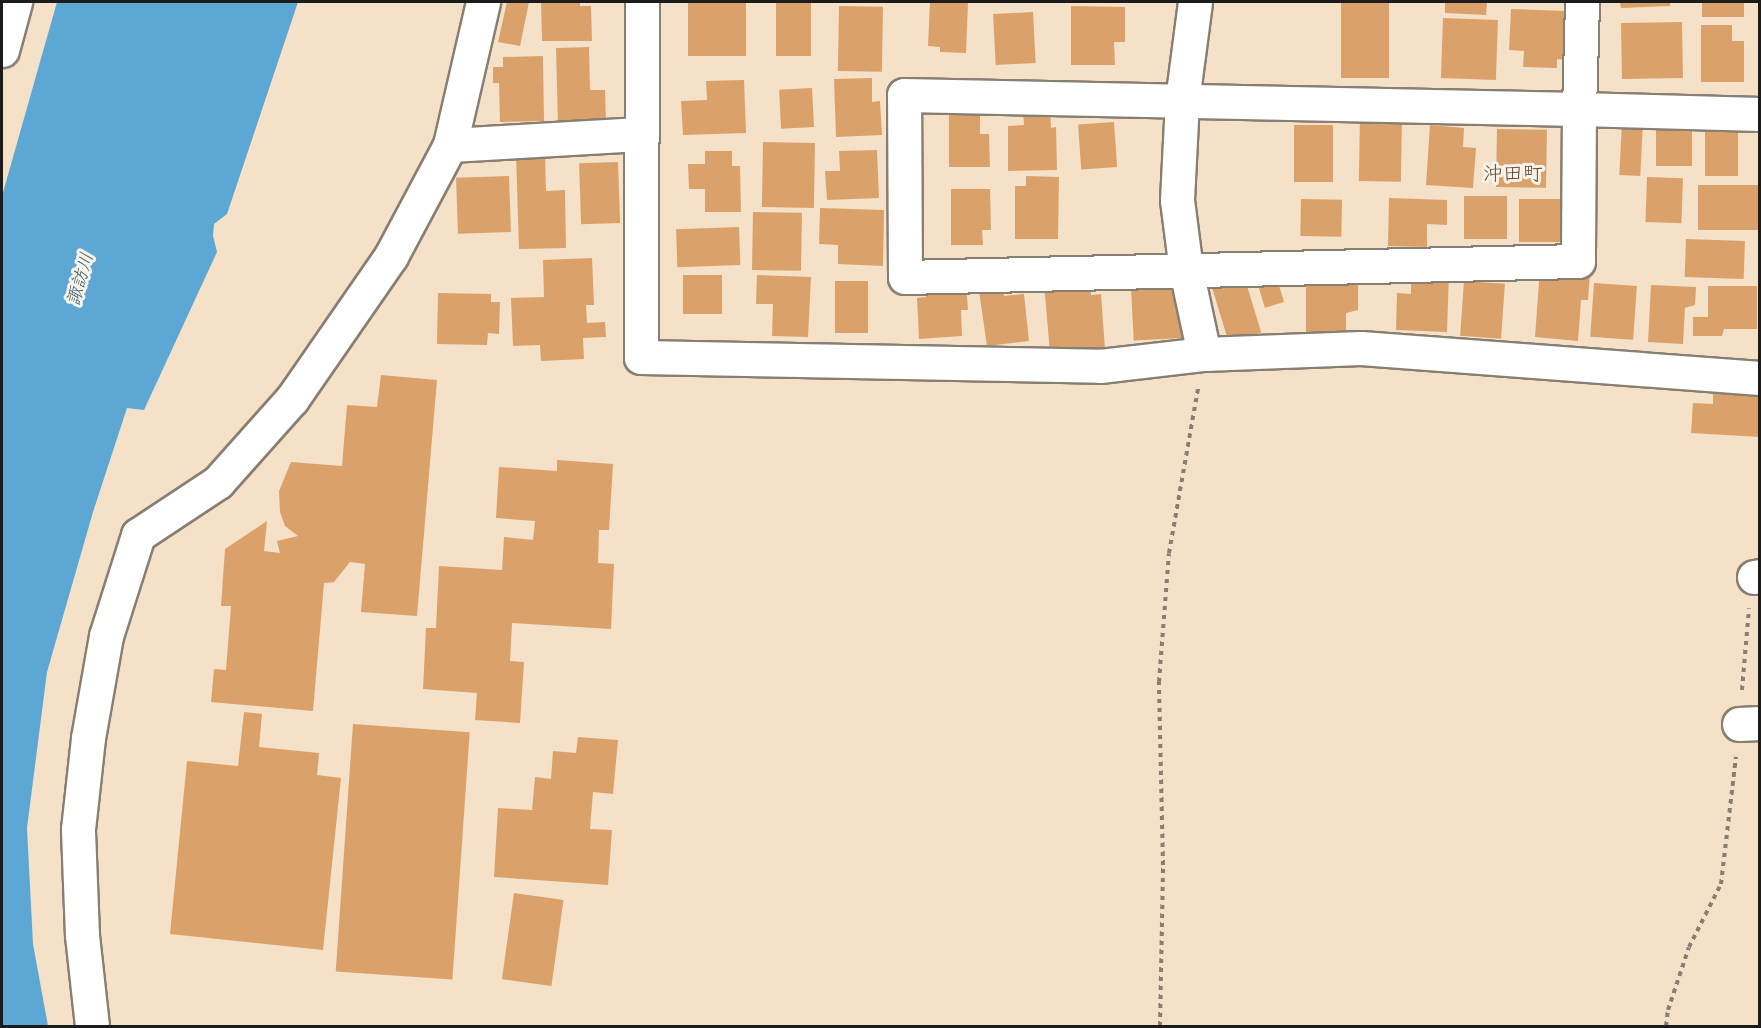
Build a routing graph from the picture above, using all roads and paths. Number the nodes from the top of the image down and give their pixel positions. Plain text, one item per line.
1 (15, 2) edge
2 (483, 2) edge
3 (642, 2) edge
4 (1195, 2) edge
5 (1582, 2) edge
6 (2, 50) edge
7 (1182, 100) junction
8 (1580, 109) junction
9 (1760, 114) edge
10 (641, 134) junction
11 (450, 144) junction
12 (1186, 270) junction
13 (1204, 354) junction
14 (1760, 378) edge
15 (1757, 576) edge
16 (1749, 724) edge
17 (92, 1026) edge
18 (1160, 1026) edge
19 (1666, 1026) edge

1 - 6 street
2 - 11 street
3 - 10 street
4 - 7 street
5 - 8 street
7 - 8 street
7 - 12 street
7 - 12 street
8 - 9 street
8 - 12 street
10 - 11 street
10 - 13 street
11 - 17 street
12 - 13 street
13 - 14 street
13 - 18 path
15 - 16 path
16 - 19 path

